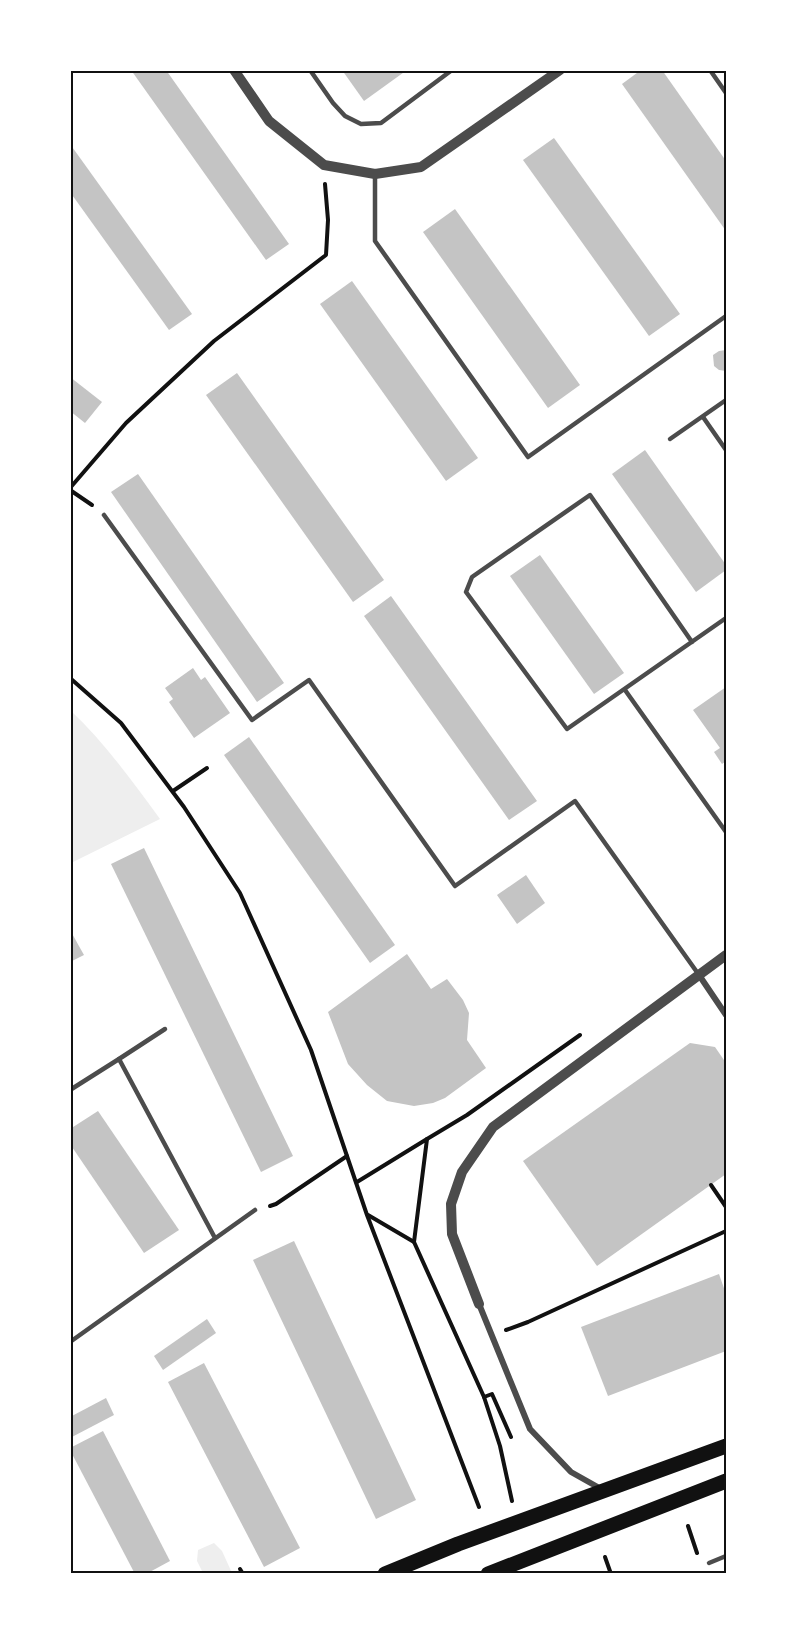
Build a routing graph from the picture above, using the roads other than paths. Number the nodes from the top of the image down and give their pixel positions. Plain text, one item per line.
1 (234, 70) edge
2 (310, 70) edge
3 (452, 70) edge
4 (560, 70) edge
5 (710, 70) edge
6 (726, 93) edge
7 (375, 174) junction
8 (726, 316) edge
9 (726, 400) edge
10 (703, 417) junction
11 (670, 439) dead end
12 (726, 450) edge
13 (104, 515) road end
14 (726, 618) edge
15 (692, 642) junction
16 (625, 690) junction
17 (726, 832) edge
18 (726, 955) edge
19 (699, 975) junction
20 (726, 1015) edge
21 (165, 1029) dead end
22 (119, 1059) junction
23 (70, 1090) edge
24 (255, 1210) road end
25 (215, 1238) junction
26 (479, 1304) joint
27 (70, 1342) edge
28 (726, 1446) edge
29 (726, 1480) edge
30 (606, 1491) junction
31 (726, 1556) edge
32 (709, 1563) dead end
33 (385, 1574) edge
34 (488, 1574) edge

1 - 7 street
2 - 3 lane
4 - 7 street
5 - 6 lane
7 - 8 lane
9 - 10 lane
10 - 11 lane
10 - 12 lane
13 - 19 lane
14 - 15 lane
15 - 16 lane
15 - 16 lane
16 - 17 lane
18 - 19 street
19 - 20 street
19 - 26 street
21 - 22 lane
22 - 23 lane
22 - 25 lane
24 - 25 lane
25 - 27 lane
26 - 30 street
28 - 30 main road
29 - 34 main road
30 - 33 main road
31 - 32 lane

